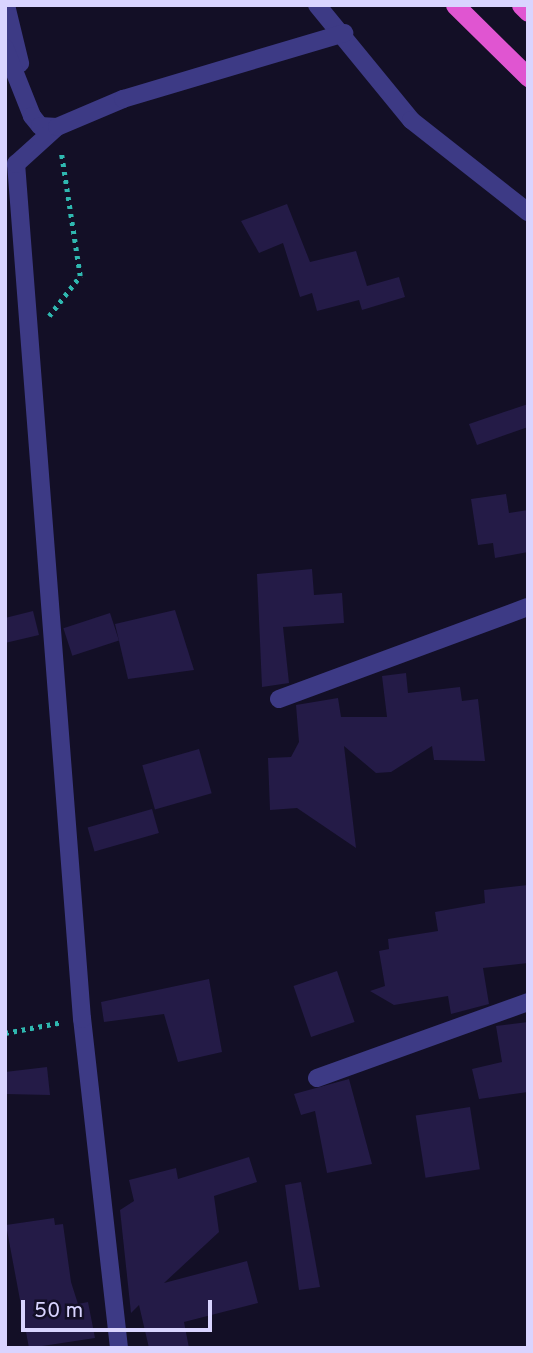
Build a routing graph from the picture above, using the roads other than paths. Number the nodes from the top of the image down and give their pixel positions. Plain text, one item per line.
1 (6, 5) edge
2 (317, 5) edge
3 (454, 5) edge
4 (521, 5) edge
5 (528, 12) edge
6 (344, 33) junction
7 (5, 48) edge
8 (528, 77) edge
9 (20, 88) junction
10 (57, 127) junction
11 (528, 212) edge
12 (528, 607) edge
13 (279, 699) dead end
14 (528, 1002) edge
15 (317, 1078) dead end
16 (120, 1348) edge

1 - 9 street
2 - 6 street
3 - 8 highway
4 - 5 highway
6 - 10 street
6 - 11 street
7 - 9 street
9 - 10 street
10 - 16 street
12 - 13 street
14 - 15 street

